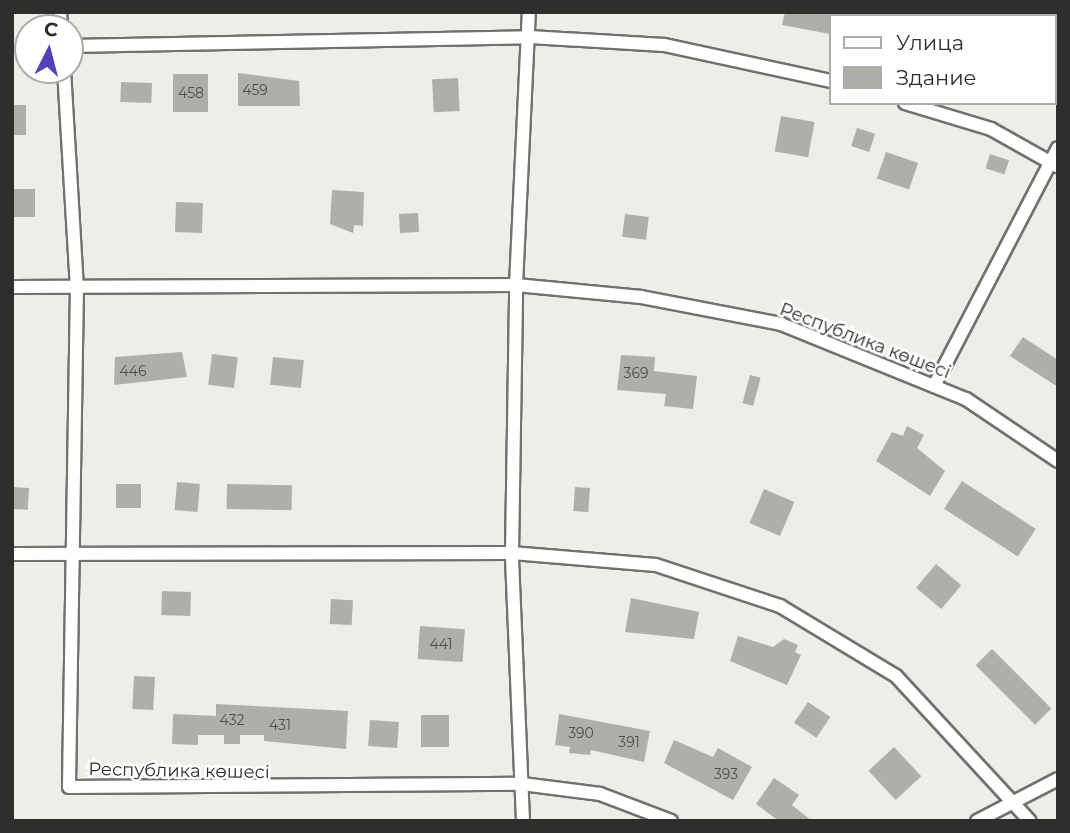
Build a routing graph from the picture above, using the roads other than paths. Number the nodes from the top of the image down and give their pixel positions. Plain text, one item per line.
1 (529, 12) edge
2 (530, 37) junction
3 (84, 46) edge
4 (828, 81) edge
5 (65, 84) edge
6 (912, 105) edge
7 (1058, 148) edge
8 (1054, 164) edge
9 (516, 285) junction
10 (12, 287) edge
11 (77, 287) junction
12 (934, 386) junction
13 (1058, 461) edge
14 (71, 552) junction
15 (513, 553) junction
16 (12, 554) edge
17 (1058, 779) edge
18 (522, 784) junction
19 (1013, 802) junction
20 (523, 821) edge
21 (671, 821) edge
22 (977, 821) edge
23 (1030, 821) edge

1 - 2 street
2 - 3 street
2 - 4 street
2 - 9 street
5 - 11 street, Республика көшесі
6 - 8 street
7 - 8 street
8 - 12 street
9 - 11 street, Республика көшесі
9 - 12 street, Республика көшесі
9 - 15 street
10 - 11 street, Республика көшесі
11 - 14 street, Республика көшесі
12 - 13 street, Республика көшесі
14 - 15 street
14 - 16 street
14 - 18 street, Республика көшесі
15 - 18 street
15 - 19 street
17 - 19 street
18 - 20 street
18 - 21 street, Республика көшесі
19 - 22 street
19 - 23 street

